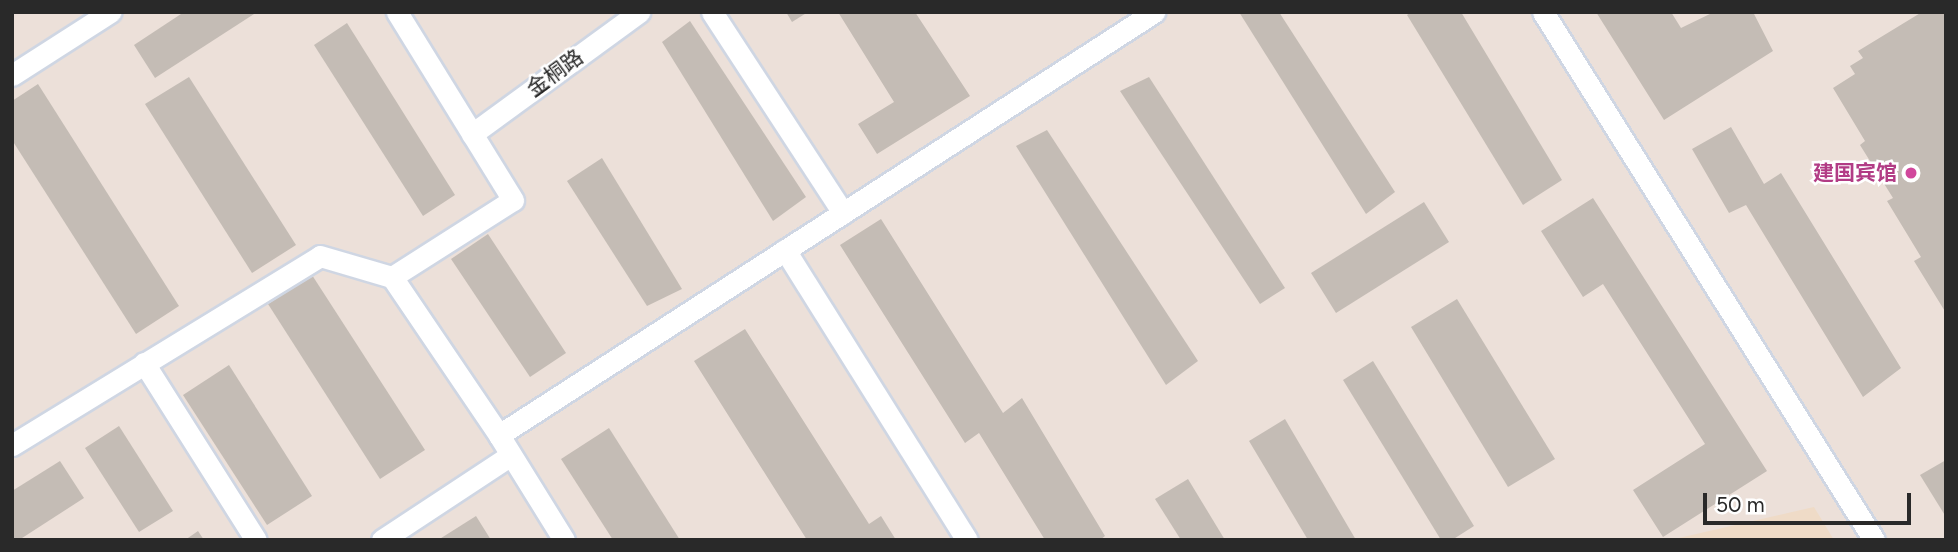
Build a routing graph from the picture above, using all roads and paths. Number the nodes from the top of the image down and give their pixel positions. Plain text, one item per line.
1 (110, 12) edge
2 (397, 12) edge
3 (639, 12) edge
4 (712, 12) edge
5 (1154, 12) edge
6 (1543, 12) edge
7 (12, 75) edge
8 (472, 134) junction
9 (843, 213) junction
10 (785, 250) junction
11 (392, 276) junction
12 (144, 363) junction
13 (499, 435) junction
14 (12, 445) edge
15 (511, 455) junction
16 (256, 540) edge
17 (382, 540) edge
18 (564, 540) edge
19 (967, 540) edge
20 (1874, 540) edge

1 - 7 street
2 - 8 street
3 - 8 street, 金桐路
4 - 9 street
5 - 9 street
6 - 20 street
8 - 11 street
9 - 10 street
10 - 13 street
10 - 19 street
11 - 12 street
11 - 13 street
12 - 14 street
12 - 16 street
13 - 15 street
15 - 17 street
15 - 18 street

